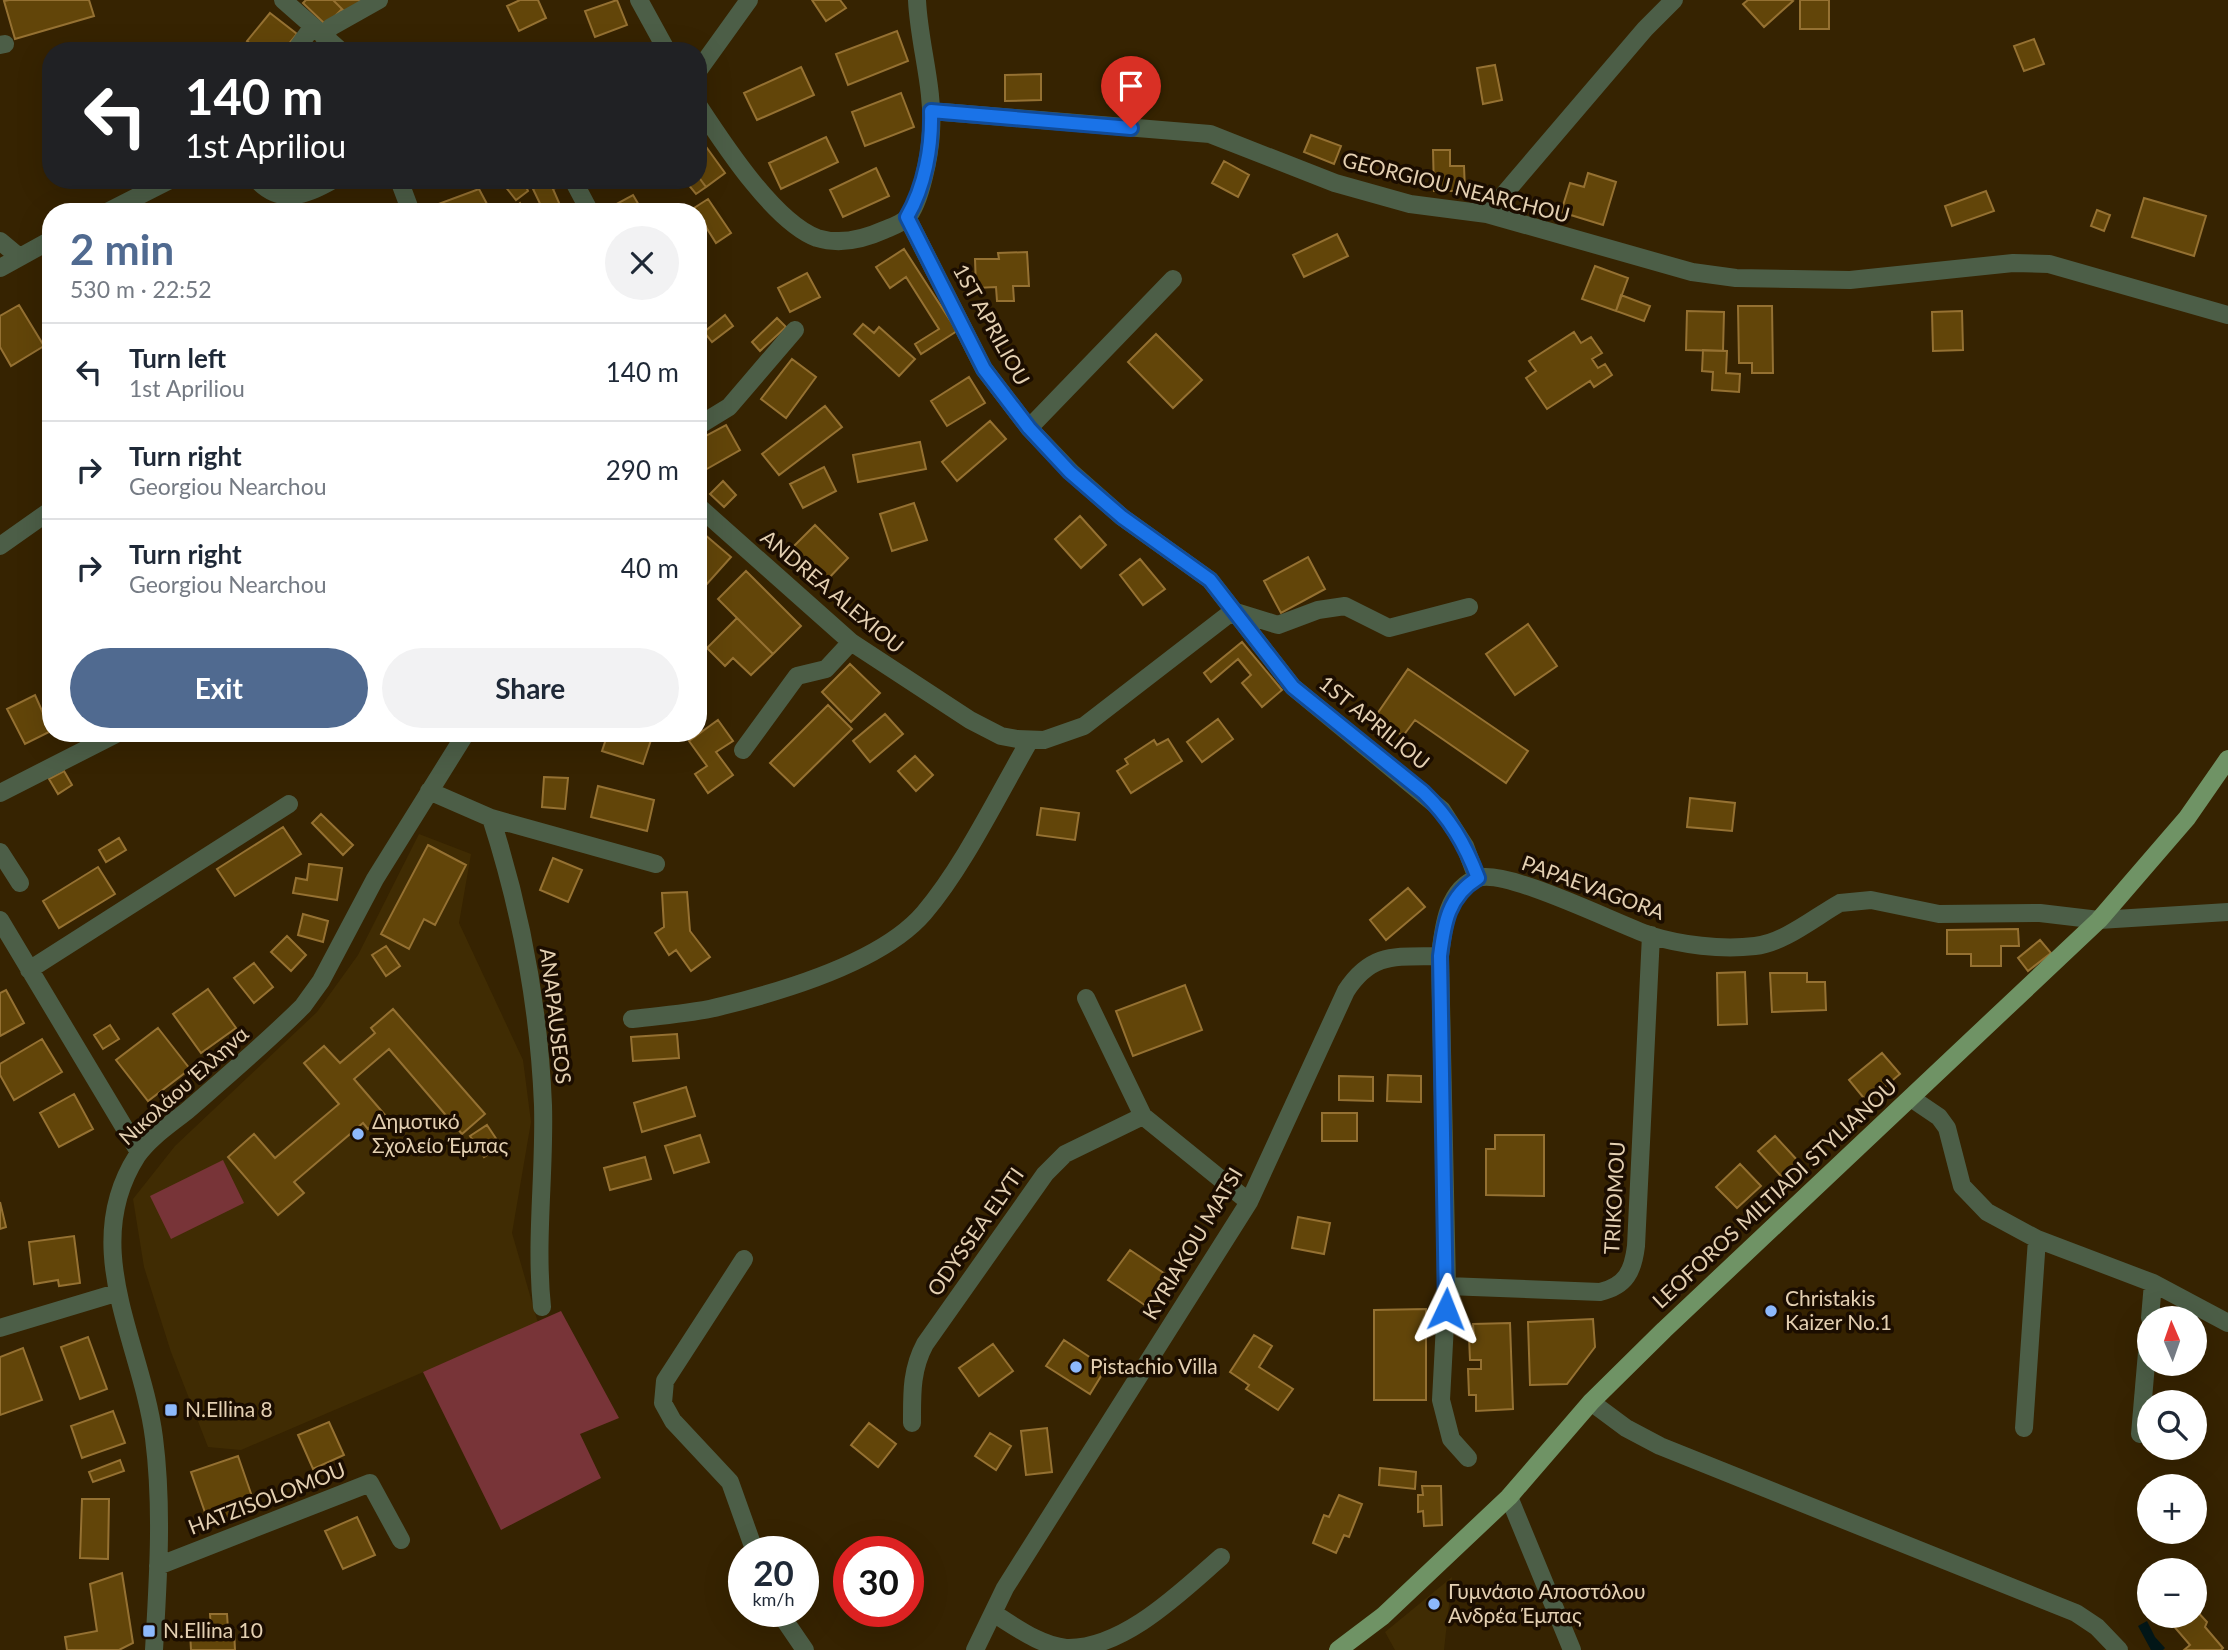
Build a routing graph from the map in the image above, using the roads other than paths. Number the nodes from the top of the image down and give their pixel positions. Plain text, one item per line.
1 (283, 0) edge
2 (379, 0) edge
3 (639, 0) edge
4 (749, 0) edge
5 (917, 0) edge
6 (1674, 0) edge
7 (318, 31) junction
8 (305, 42) edge
9 (331, 42) edge
10 (662, 42) edge
11 (707, 58) edge
12 (931, 111) junction
13 (707, 118) edge
14 (152, 189) edge
15 (269, 189) edge
16 (317, 189) edge
17 (125, 203) edge
18 (1487, 214) junction
19 (907, 217) junction
20 (0, 242) edge
21 (42, 244) edge
22 (18, 256) junction
23 (0, 268) edge
24 (1173, 279) dead end
25 (2228, 315) edge
26 (795, 330) dead end
27 (707, 420) edge
28 (1029, 428) junction
29 (707, 514) edge
30 (42, 516) edge
31 (0, 546) edge
32 (1469, 607) dead end
33 (1233, 611) junction
34 (850, 642) junction
35 (1030, 740) junction
36 (100, 742) edge
37 (460, 742) edge
38 (743, 750) dead end
39 (2228, 759) edge
40 (429, 790) junction
41 (0, 793) edge
42 (289, 804) dead end
43 (491, 818) junction
44 (0, 852) edge
45 (656, 864) dead end
46 (1478, 878) junction
47 (20, 883) dead end
48 (2228, 912) edge
49 (0, 920) edge
50 (2099, 920) junction
51 (1651, 935) junction
52 (1440, 956) junction
53 (29, 970) junction
54 (1086, 998) dead end
55 (632, 1019) dead end
56 (1910, 1098) junction
57 (1143, 1116) junction
58 (139, 1152) junction
59 (1249, 1202) junction
60 (2037, 1239) junction
61 (744, 1259) dead end
62 (2153, 1283) junction
63 (1447, 1286) junction
64 (116, 1293) junction
65 (2151, 1306) edge
66 (542, 1307) dead end
67 (2228, 1323) edge
68 (0, 1328) edge
69 (1591, 1402) junction
70 (912, 1423) dead end
71 (2024, 1428) dead end
72 (1468, 1458) dead end
73 (1509, 1497) junction
74 (749, 1536) edge
75 (401, 1540) dead end
76 (1221, 1557) dead end
77 (158, 1566) junction
78 (993, 1613) junction
79 (789, 1627) edge
80 (154, 1650) edge
81 (805, 1650) edge
82 (975, 1650) edge
83 (1338, 1650) edge
84 (1572, 1650) edge
85 (2119, 1650) edge

1 - 7 street
2 - 7 street
3 - 10 street
4 - 11 street
5 - 12 street
6 - 18 street
7 - 8 street
7 - 9 street
12 - 18 street, GEORGIOU NEARCHOU
12 - 19 street
13 - 19 street
14 - 17 street
15 - 16 street
18 - 25 street, GEORGIOU NEARCHOU
19 - 28 street, 1ST APRILIOU
20 - 22 street
21 - 22 street
22 - 23 street
24 - 28 street
26 - 27 street
28 - 33 street, 1ST APRILIOU
29 - 34 street, ANDREA ALEXIOU
30 - 31 street
32 - 33 street
33 - 35 street, ANDREA ALEXIOU
33 - 46 street, 1ST APRILIOU
34 - 35 street, ANDREA ALEXIOU
34 - 38 street
35 - 55 street
36 - 41 street
37 - 40 street, Νικολάου Έλληνα
39 - 50 main road, LEOFOROS MILTIADI STYLIANOU
40 - 43 street
40 - 58 street, Νικολάου Έλληνα
42 - 53 street
43 - 45 street
43 - 66 street, ANAPAUSEOS
44 - 47 street
46 - 51 street, PAPAEVAGORA
46 - 52 street
48 - 50 street, PAPAEVAGORA
49 - 53 street
50 - 51 street, PAPAEVAGORA
50 - 56 main road, LEOFOROS MILTIADI STYLIANOU
51 - 63 street, TRIKOMOU
52 - 59 street, KYRIAKOU MATSI
52 - 63 street
53 - 58 street
54 - 57 street
56 - 60 street
56 - 69 main road, LEOFOROS MILTIADI STYLIANOU
57 - 59 street
57 - 70 street, ODYSSEA ELYTI
58 - 64 street, Νικολάου Έλληνα
59 - 78 street, KYRIAKOU MATSI
60 - 62 street
60 - 71 street
61 - 74 street
62 - 65 street
62 - 67 street
63 - 72 street
64 - 68 street
64 - 77 street, Νικολάου Έλληνα
69 - 73 main road, LEOFOROS MILTIADI STYLIANOU
69 - 85 street
73 - 83 main road, LEOFOROS MILTIADI STYLIANOU
73 - 84 street
75 - 77 street, HATZISOLOMOU
76 - 78 street
77 - 80 street, Νικολάου Έλληνα
78 - 82 street, KYRIAKOU MATSI
79 - 81 street

